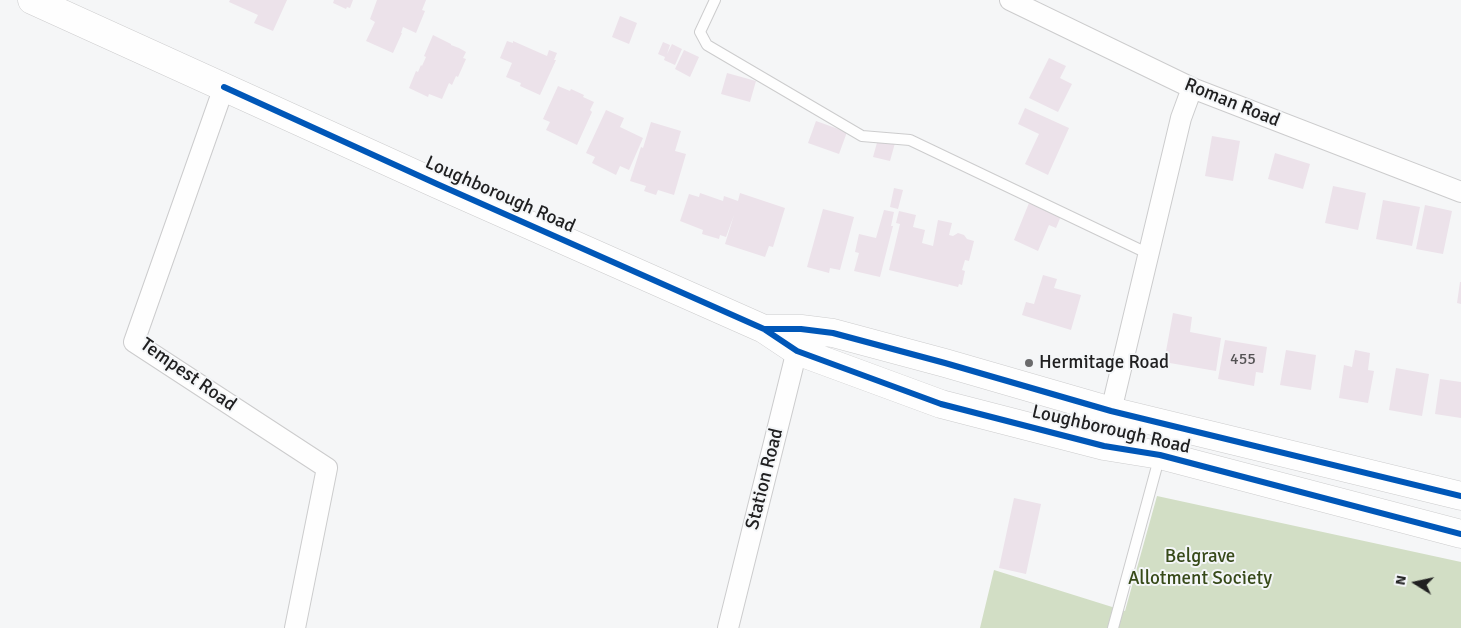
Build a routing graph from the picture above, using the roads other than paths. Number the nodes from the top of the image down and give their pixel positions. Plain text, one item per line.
1 (32, 0) edge
2 (715, 0) edge
3 (1010, 0) edge
4 (224, 87) junction
5 (1192, 88) junction
6 (1461, 192) edge
7 (1149, 254) junction
8 (799, 340) junction
9 (1111, 411) junction
10 (1104, 446) junction
11 (1160, 455) junction
12 (1461, 496) edge
13 (1461, 534) edge
14 (295, 628) edge
15 (728, 628) edge
16 (1113, 628) edge

1 - 4 highway, Loughborough Road
2 - 7 lane
3 - 5 street, Roman Road
4 - 8 highway, Loughborough Road
4 - 14 street, Tempest Road
5 - 6 street, Roman Road
5 - 7 street
7 - 9 street
8 - 9 highway, Loughborough Road
8 - 10 highway, Loughborough Road
8 - 15 street, Station Road
9 - 10 street
9 - 12 highway, Loughborough Road
10 - 11 highway, Loughborough Road
11 - 13 highway, Loughborough Road
11 - 16 lane

